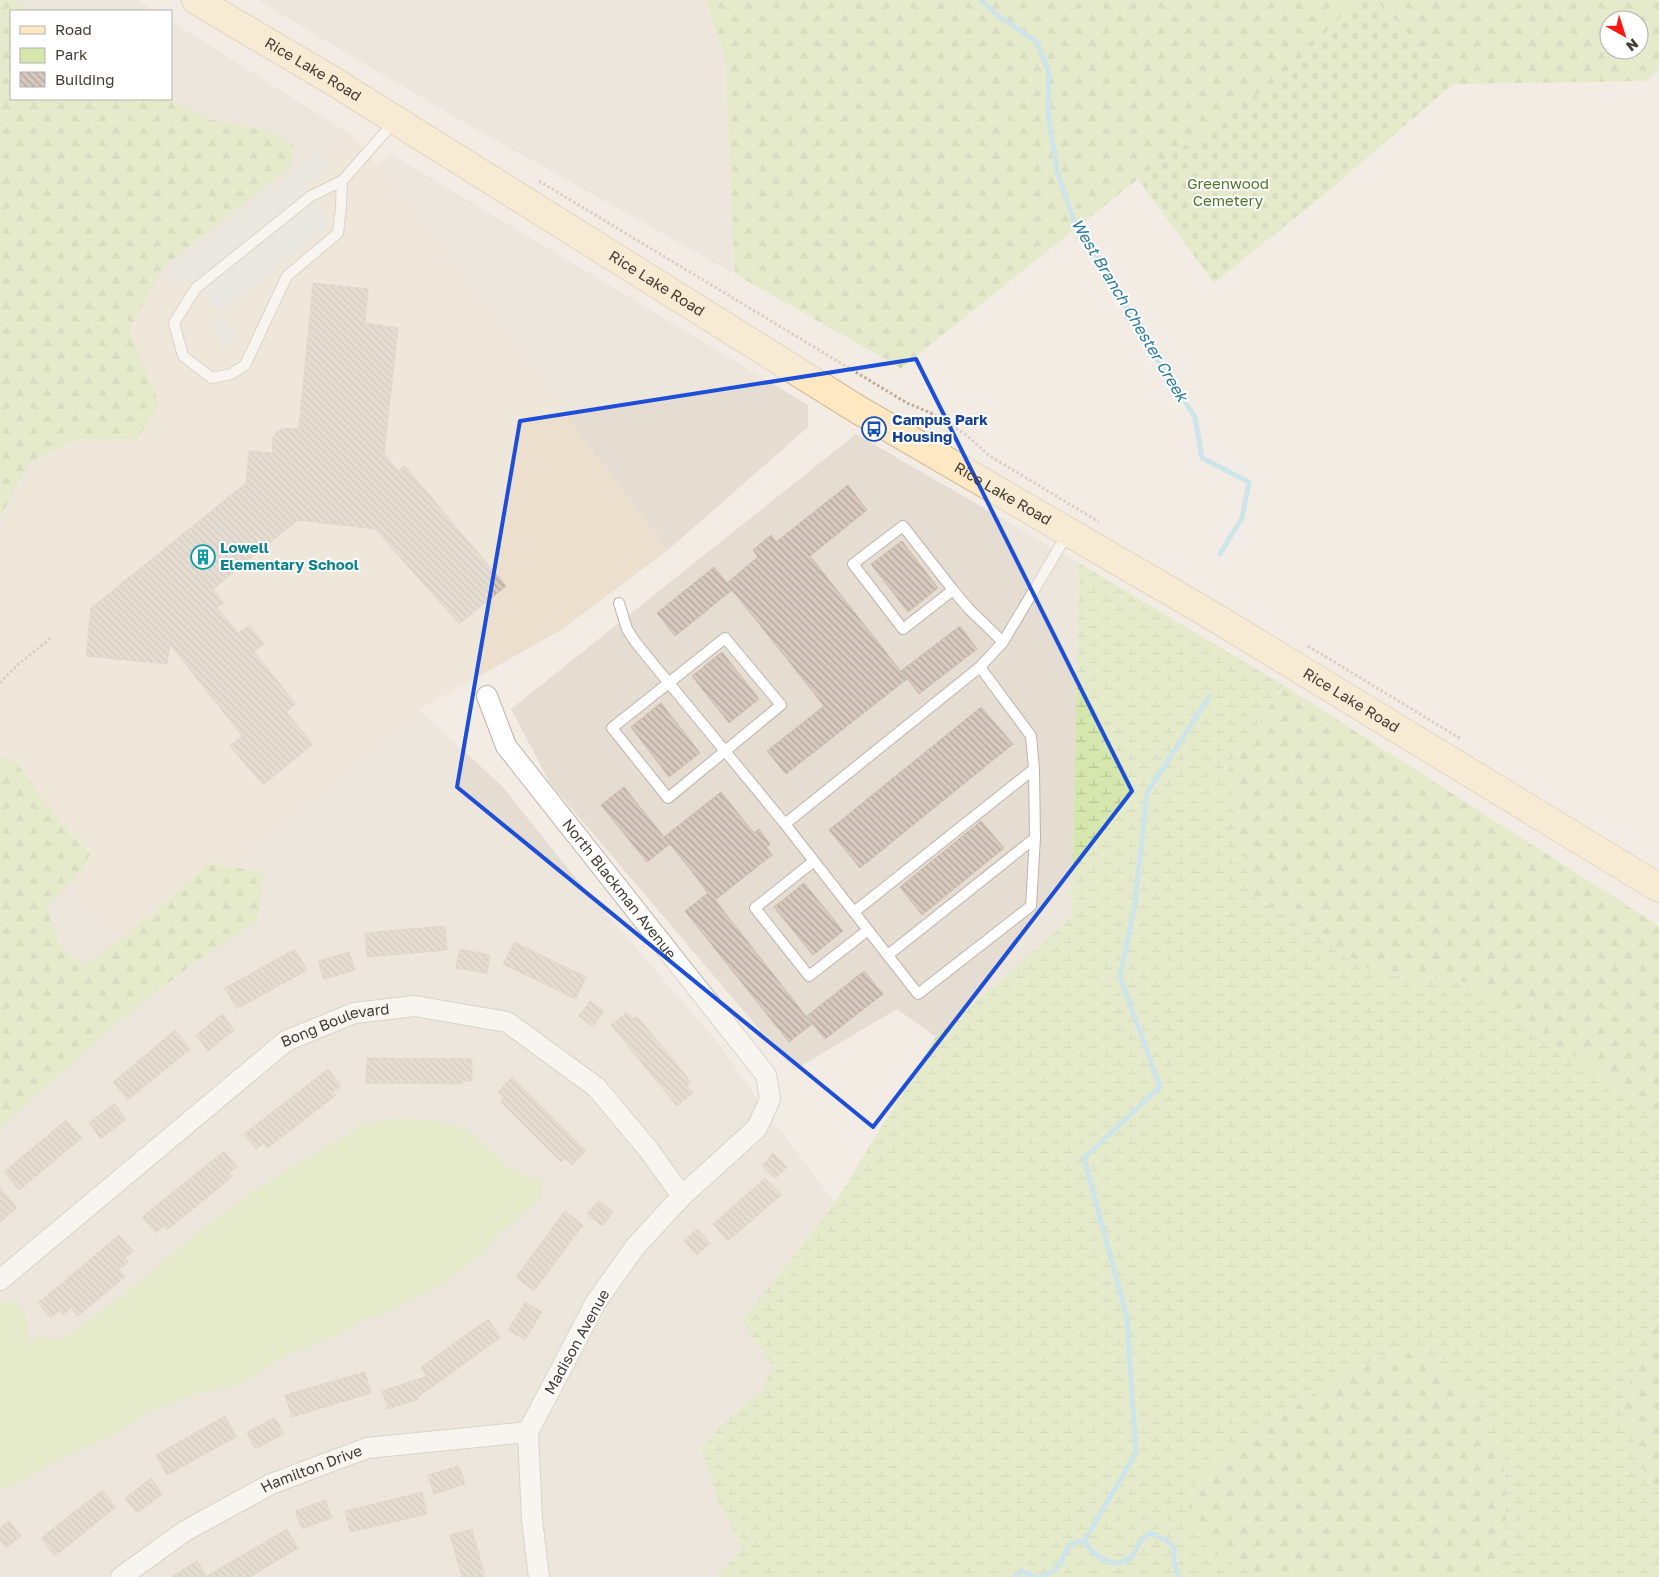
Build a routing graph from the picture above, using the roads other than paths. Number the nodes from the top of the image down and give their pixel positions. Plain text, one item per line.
1 (196, 0) edge
2 (396, 121) junction
3 (342, 181) junction
4 (1068, 532) junction
5 (953, 590) junction
6 (619, 603) dead end
7 (1003, 642) junction
8 (980, 667) junction
9 (669, 684) junction
10 (487, 696) dead end
11 (726, 752) junction
12 (1034, 769) junction
13 (785, 824) junction
14 (1035, 838) junction
15 (814, 861) junction
16 (1659, 888) edge
17 (854, 912) junction
18 (868, 930) junction
19 (888, 955) junction
20 (766, 1075) joint
21 (682, 1196) junction
22 (0, 1280) edge
23 (528, 1432) junction
24 (121, 1577) edge
25 (539, 1577) edge

1 - 2 main road, Rice Lake Road
2 - 3 lane
2 - 4 main road, Rice Lake Road
3 - 3 lane
4 - 7 lane
4 - 16 main road, Rice Lake Road
5 - 5 lane
5 - 7 lane
6 - 9 lane
7 - 8 lane
8 - 12 lane
8 - 13 lane
9 - 11 lane
9 - 11 lane
9 - 11 lane
10 - 20 street, North Blackman Avenue
11 - 13 lane
12 - 14 lane
12 - 17 lane
13 - 15 lane
14 - 19 lane
14 - 19 lane
15 - 17 lane
15 - 18 lane
17 - 18 lane
18 - 19 lane
20 - 21 street, Madison Avenue
21 - 22 street, Bong Boulevard
21 - 23 street, Madison Avenue
23 - 24 street, Hamilton Drive
23 - 25 street

